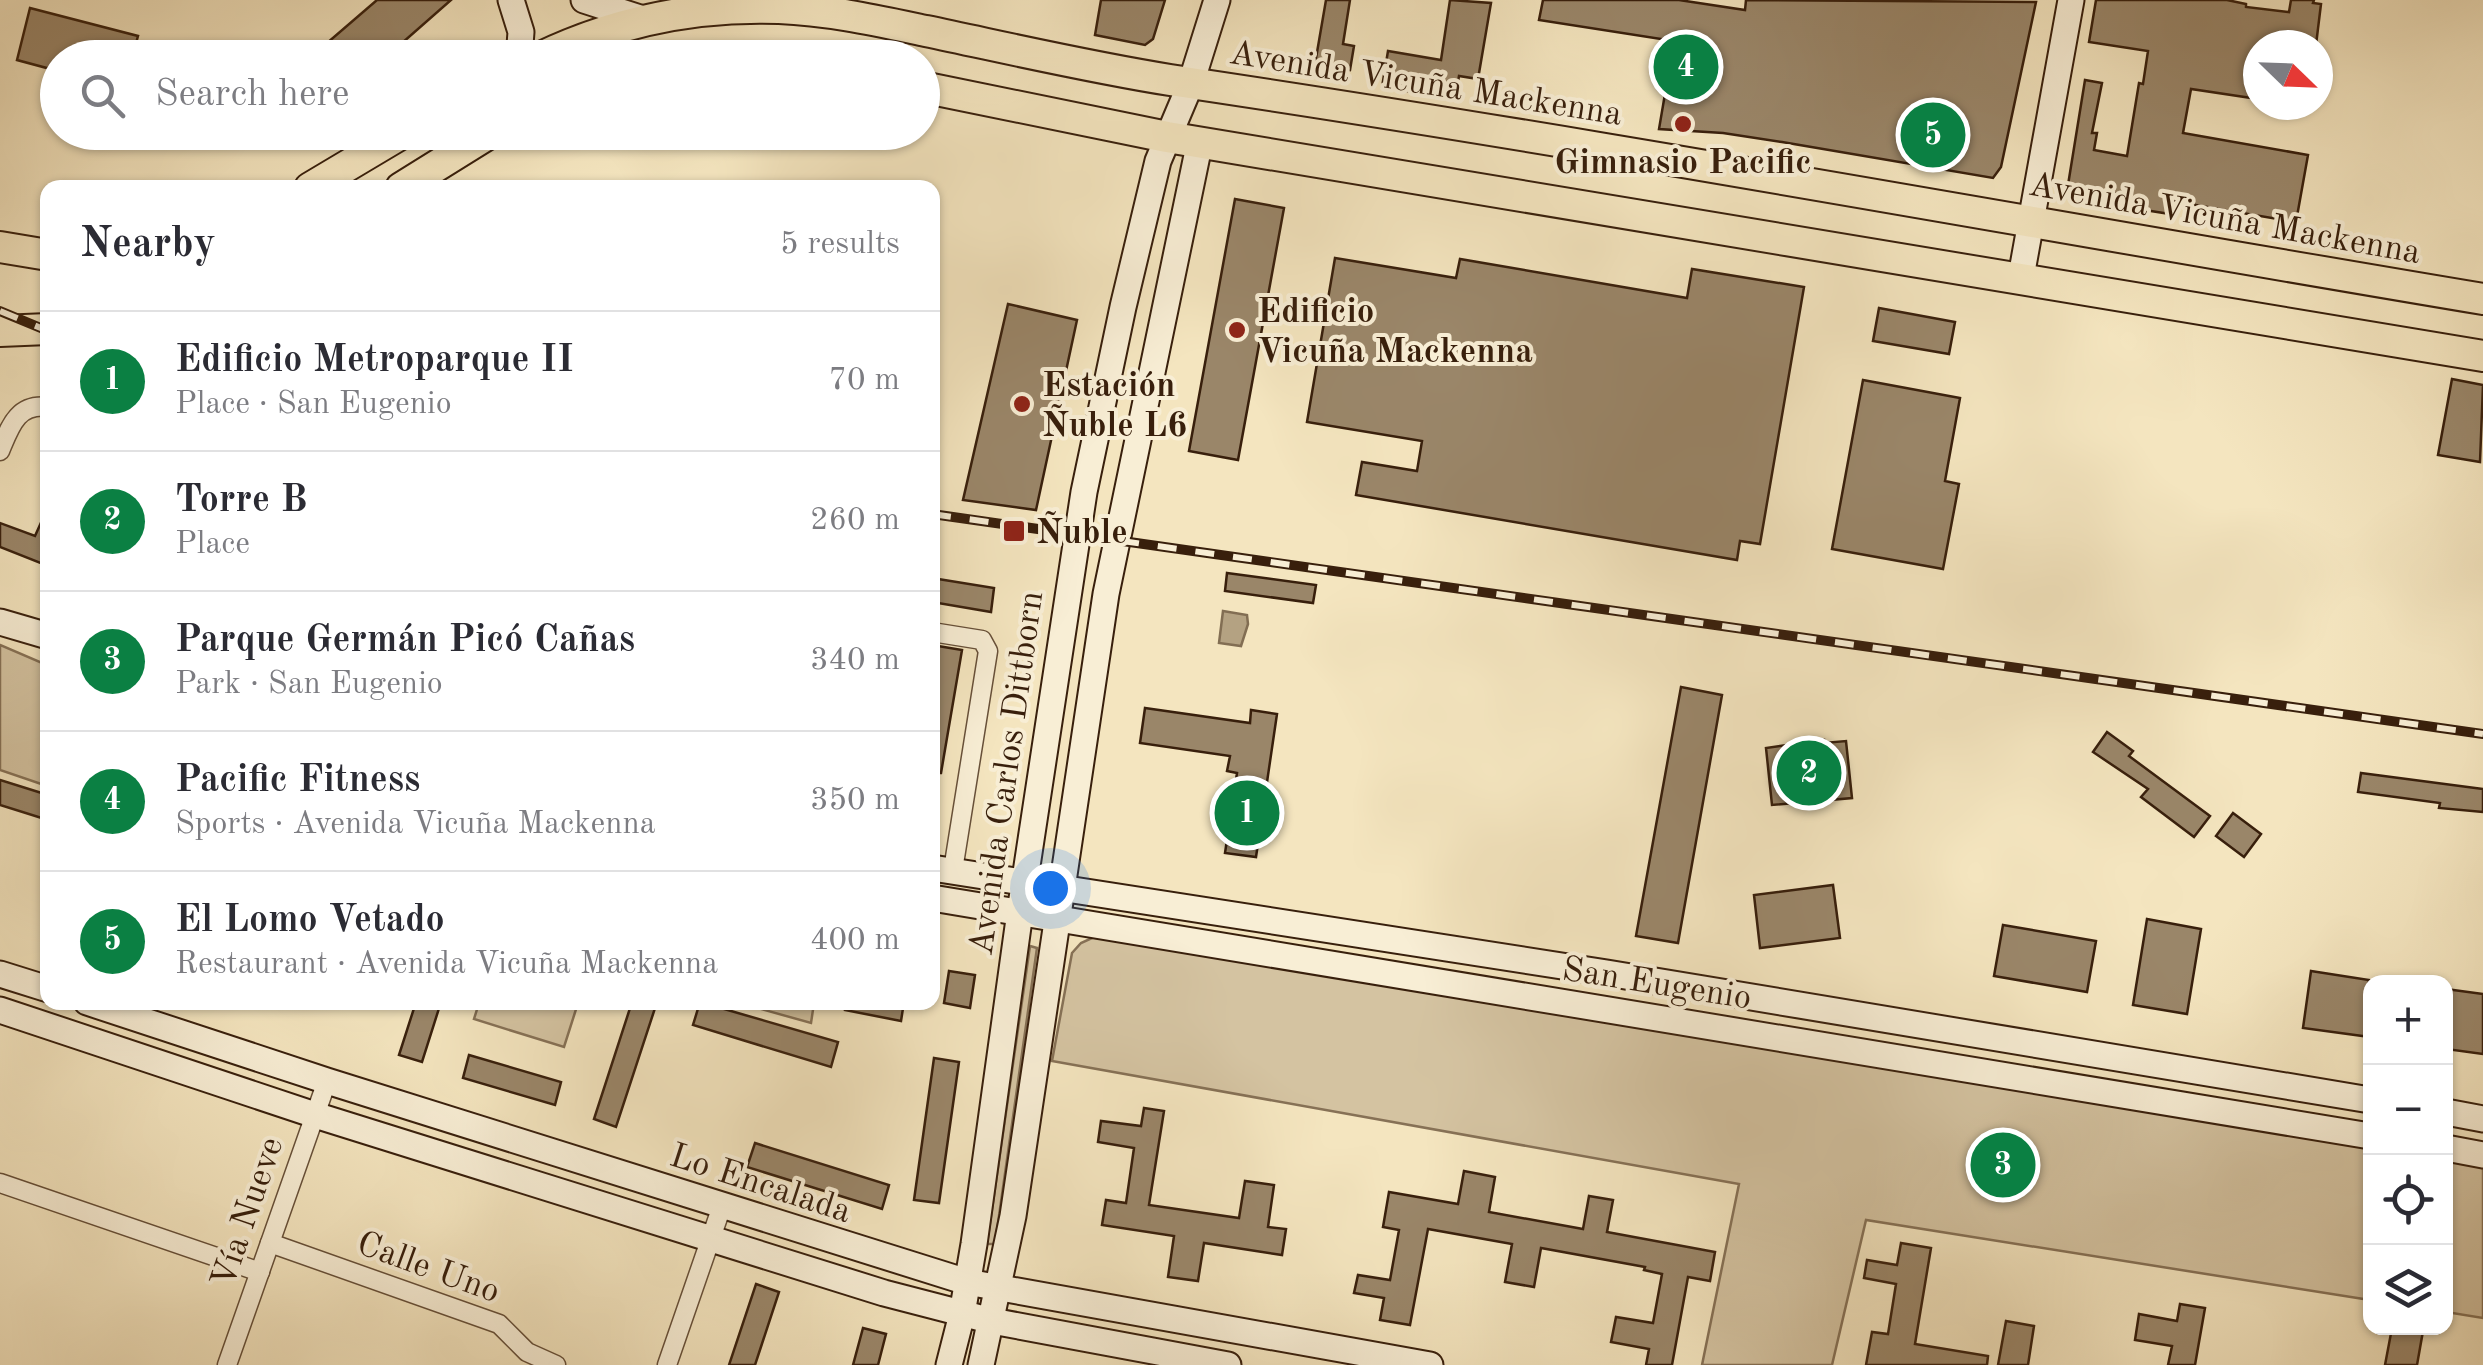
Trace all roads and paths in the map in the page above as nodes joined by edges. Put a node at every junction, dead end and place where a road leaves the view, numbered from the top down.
1 (511, 0) edge
2 (584, 0) edge
3 (1217, 0) edge
4 (2071, 0) edge
5 (646, 20) junction
6 (520, 40) edge
7 (582, 40) edge
8 (1191, 83) junction
9 (940, 91) edge
10 (1167, 137) junction
11 (1200, 142) junction
12 (374, 150) edge
13 (462, 150) edge
14 (323, 180) edge
15 (414, 180) edge
16 (2032, 222) junction
17 (0, 247) edge
18 (40, 254) edge
19 (2022, 277) junction
20 (2483, 299) edge
21 (40, 328) edge
22 (0, 331) edge
23 (2483, 356) edge
24 (40, 407) edge
25 (0, 451) edge
26 (0, 606) edge
27 (0, 622) edge
28 (40, 632) edge
29 (40, 632) edge
30 (940, 633) edge
31 (943, 869) edge
32 (1025, 881) junction
33 (1063, 887) junction
34 (940, 899) edge
35 (1020, 912) junction
36 (1058, 919) junction
37 (0, 974) edge
38 (40, 987) edge
39 (0, 1010) edge
40 (111, 1010) edge
41 (1888, 1020) junction
42 (1946, 1030) junction
43 (1883, 1055) junction
44 (1942, 1064) junction
45 (327, 1082) junction
46 (2363, 1099) edge
47 (2453, 1113) edge
48 (315, 1115) junction
49 (2483, 1118) edge
50 (2363, 1135) edge
51 (2453, 1149) edge
52 (2483, 1155) edge
53 (0, 1182) edge
54 (722, 1206) junction
55 (711, 1238) junction
56 (270, 1243) junction
57 (894, 1261) junction
58 (260, 1272) junction
59 (967, 1282) junction
60 (999, 1288) junction
61 (884, 1293) junction
62 (1079, 1302) junction
63 (962, 1314) junction
64 (992, 1320) junction
65 (1072, 1336) junction
66 (1331, 1356) edge
67 (227, 1365) edge
68 (556, 1365) edge
69 (667, 1365) edge
70 (948, 1365) edge
71 (981, 1365) edge
72 (1228, 1365) edge
73 (1430, 1365) edge

1 - 6 main road
2 - 5 main road
3 - 8 main road
4 - 16 main road
5 - 7 main road, Avenida Vicuña Mackenna
5 - 8 main road, Avenida Vicuña Mackenna
8 - 10 main road
8 - 16 main road, Avenida Vicuña Mackenna
9 - 10 main road
10 - 11 main road
10 - 32 main road, Avenida Carlos Dittborn
11 - 19 main road
11 - 33 main road, Avenida Carlos Dittborn
12 - 14 main road
13 - 15 main road
16 - 19 main road
16 - 20 main road, Avenida Vicuña Mackenna
17 - 18 main road
19 - 23 main road
21 - 22 main road
24 - 25 street
26 - 28 main road
27 - 29 main road
30 - 31 street
31 - 32 main road, San Eugenio
32 - 33 main road, San Eugenio
32 - 35 main road, Avenida Carlos Dittborn
33 - 36 main road, Avenida Carlos Dittborn
33 - 41 main road, San Eugenio
34 - 35 main road, San Eugenio
35 - 36 main road, San Eugenio
35 - 59 main road, Avenida Carlos Dittborn
36 - 43 main road, San Eugenio
36 - 60 main road, Avenida Carlos Dittborn
37 - 38 main road
39 - 48 main road, Lo Encalada
40 - 45 main road, Lo Encalada
41 - 42 main road, San Eugenio
41 - 43 main road
42 - 44 main road
42 - 46 main road, San Eugenio
43 - 44 main road, San Eugenio
44 - 50 main road, San Eugenio
45 - 48 street, Vía Nueve
45 - 54 main road, Lo Encalada
47 - 49 main road
48 - 55 main road, Lo Encalada
48 - 56 street, Vía Nueve
51 - 52 main road
53 - 58 street
54 - 55 street
54 - 57 main road, Lo Encalada
55 - 61 main road, Lo Encalada
55 - 69 street
56 - 58 street, Vía Nueve
56 - 68 street, Calle Uno
57 - 59 main road, Lo Encalada
57 - 61 main road
58 - 67 street, Vía Nueve
59 - 60 main road, Lo Encalada
59 - 63 main road, Avenida Carlos Dittborn
60 - 62 main road, Lo Encalada
60 - 64 main road, Avenida Carlos Dittborn
61 - 63 main road, Lo Encalada
62 - 65 main road
62 - 66 main road, Lo Encalada
63 - 64 main road, Lo Encalada
63 - 70 main road, Avenida Carlos Dittborn
64 - 65 main road, Lo Encalada
64 - 71 main road, Avenida Carlos Dittborn
65 - 72 main road, Lo Encalada
66 - 73 main road, Lo Encalada

